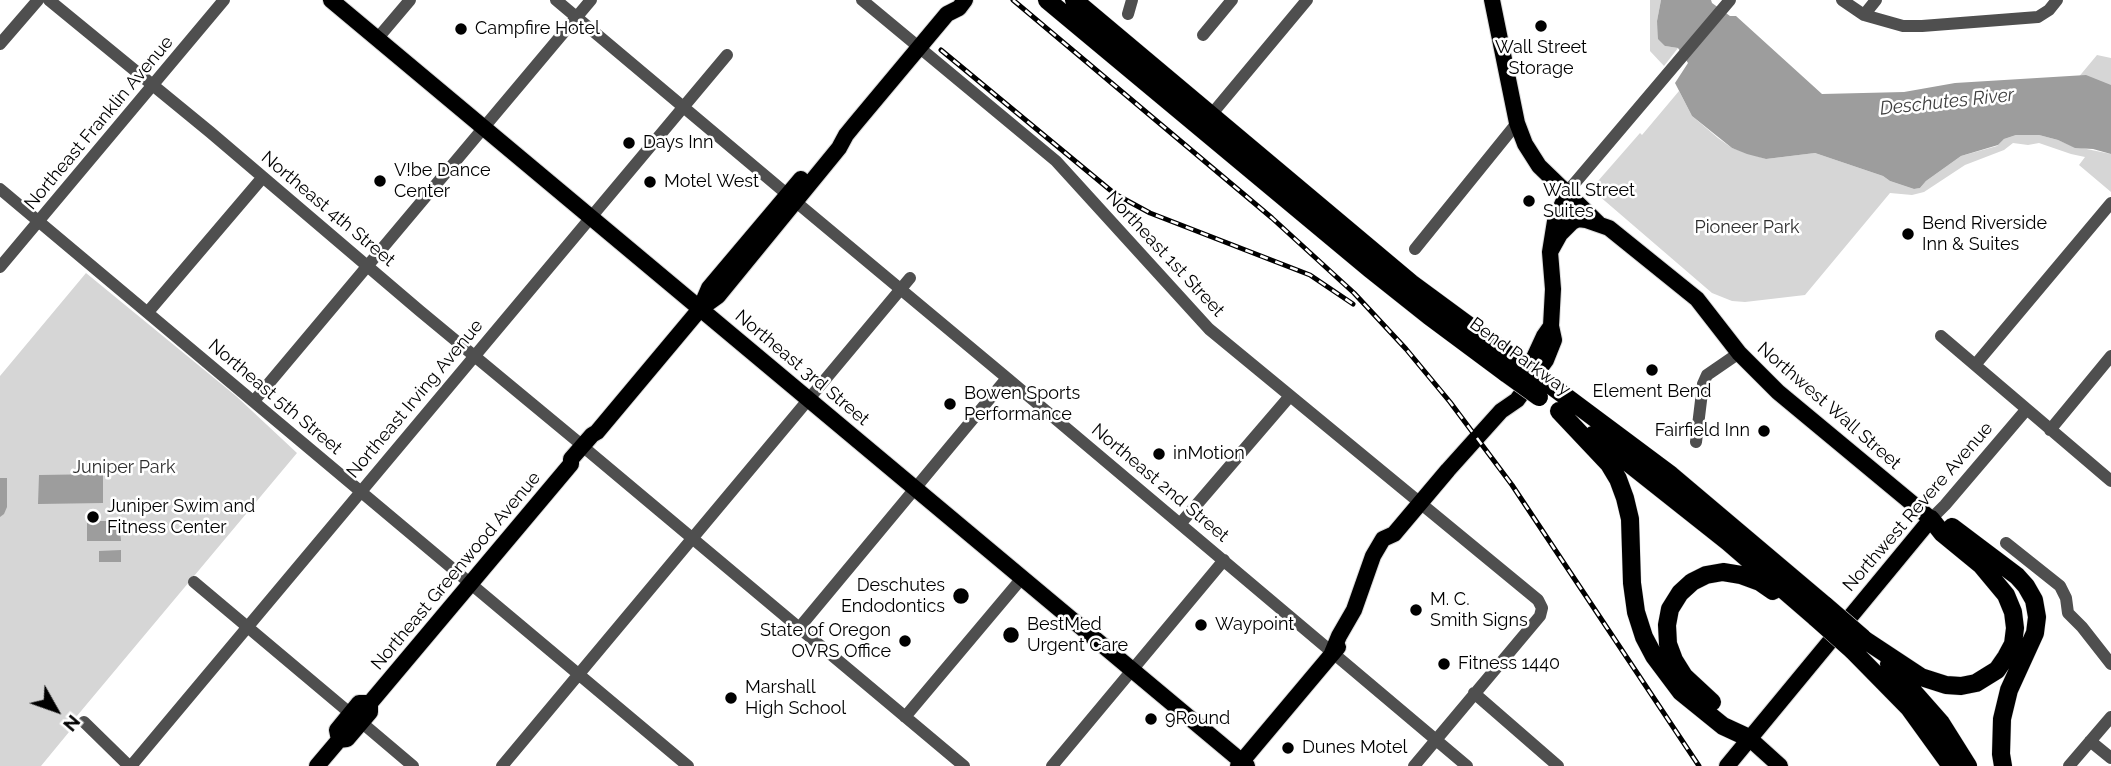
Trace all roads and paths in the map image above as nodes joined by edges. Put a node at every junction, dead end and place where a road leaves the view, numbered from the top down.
1 (38, 0) edge
2 (49, 0) edge
3 (224, 0) edge
4 (331, 0) edge
5 (410, 0) edge
6 (556, 0) edge
7 (591, 0) edge
8 (862, 0) edge
9 (965, 0) edge
10 (1047, 0) edge
11 (1074, 0) edge
12 (1132, 0) edge
13 (1232, 0) edge
14 (1307, 0) edge
15 (1492, 0) edge
16 (1842, 0) edge
17 (1876, 0) edge
18 (2057, 0) edge
19 (1728, 2) edge
20 (949, 7) edge
21 (1128, 14) dead end
22 (1864, 15) junction
23 (577, 17) junction
24 (1203, 35) dead end
25 (377, 38) junction
26 (0, 44) edge
27 (920, 48) junction
28 (727, 55) dead end
29 (152, 85) junction
30 (684, 106) junction
31 (1211, 115) junction
32 (1517, 124) junction
33 (484, 127) junction
34 (1525, 144) junction
35 (1497, 146) junction
36 (263, 177) junction
37 (0, 189) edge
38 (1568, 191) junction
39 (792, 199) junction
40 (2111, 203) edge
41 (590, 216) junction
42 (38, 222) junction
43 (1600, 224) junction
44 (1415, 249) dead end
45 (1550, 252) junction
46 (368, 265) junction
47 (0, 267) edge
48 (910, 278) dead end
49 (1658, 279) junction
50 (901, 289) junction
51 (1688, 292) junction
52 (700, 309) junction
53 (148, 312) junction
54 (1710, 315) junction
55 (1941, 336) dead end
56 (1739, 353) junction
57 (474, 355) junction
58 (2111, 356) edge
59 (1975, 365) junction
60 (1007, 378) junction
61 (1528, 378) junction
62 (1290, 396) junction
63 (809, 399) junction
64 (254, 401) junction
65 (2026, 410) junction
66 (1559, 411) junction
67 (2049, 430) junction
68 (1696, 442) dead end
69 (585, 448) junction
70 (2111, 481) edge
71 (915, 488) junction
72 (360, 491) junction
73 (1420, 504) junction
74 (1931, 519) junction
75 (1180, 524) junction
76 (694, 538) junction
77 (2006, 543) dead end
78 (1224, 560) junction
79 (1022, 578) junction
80 (194, 582) dead end
81 (470, 584) junction
82 (1819, 613) junction
83 (247, 626) junction
84 (799, 628) junction
85 (1860, 642) junction
86 (1332, 653) junction
87 (2111, 664) edge
88 (1132, 671) junction
89 (579, 674) junction
90 (1474, 693) junction
91 (905, 717) junction
92 (2111, 717) edge
93 (356, 718) junction
94 (84, 722) dead end
95 (1749, 738) junction
96 (1436, 739) junction
97 (2090, 741) junction
98 (2111, 758) edge
99 (1542, 761) edge
100 (686, 765) edge
101 (1240, 765) edge
102 (130, 766) edge
103 (317, 766) edge
104 (412, 766) edge
105 (502, 766) edge
106 (964, 766) edge
107 (1052, 766) edge
108 (1414, 766) edge
109 (1467, 766) edge
110 (1558, 766) edge
111 (1727, 766) edge
112 (1780, 766) edge
113 (1951, 766) edge
114 (1968, 766) edge
115 (2003, 766) edge
116 (2069, 766) edge

1 - 26 street
2 - 29 street, Northeast 4th Street
3 - 29 street, Northeast Franklin Avenue
4 - 25 main road, Northeast 3rd Street
5 - 25 street
6 - 23 street, Northeast 2nd Street
7 - 23 street
8 - 27 street, Northeast 1st Street
9 - 20 main road, Northeast Greenwood Avenue
10 - 61 highway, Bend Parkway
11 - 31 highway, Bend Parkway
12 - 21 street
13 - 24 street
14 - 31 street
15 - 32 main road, Northwest Wall Street
16 - 22 street
17 - 22 street
18 - 22 street
19 - 38 street
20 - 27 main road, Northeast Greenwood Avenue
23 - 30 street, Northeast 2nd Street
23 - 33 street
25 - 33 main road, Northeast 3rd Street
27 - 39 main road, Northeast Greenwood Avenue
27 - 62 street, Northeast 1st Street
28 - 30 street, Northeast Irving Avenue
29 - 36 street, Northeast 4th Street
29 - 42 street, Northeast Franklin Avenue
30 - 39 street, Northeast 2nd Street
30 - 41 street, Northeast Irving Avenue
31 - 61 highway, Bend Parkway
32 - 34 main road, Northwest Wall Street
32 - 35 street
33 - 41 main road, Northeast 3rd Street
33 - 46 street
34 - 35 street
34 - 38 main road, Northwest Wall Street
35 - 44 street
36 - 46 street, Northeast 4th Street
36 - 53 street
37 - 42 street, Northeast 5th Street
38 - 43 main road, Northwest Wall Street
38 - 45 main road
39 - 50 street, Northeast 2nd Street
39 - 52 main road, Northeast Greenwood Avenue
40 - 59 street
41 - 52 main road, Northeast 3rd Street
41 - 57 street, Northeast Irving Avenue
42 - 47 street, Northeast Franklin Avenue
42 - 53 street, Northeast 5th Street
43 - 45 main road
43 - 49 main road, Northwest Wall Street
43 - 51 main road, Northwest Wall Street
45 - 61 main road
46 - 57 street, Northeast 4th Street
46 - 64 street
48 - 50 street
49 - 51 main road
49 - 54 main road, Northwest Wall Street
50 - 60 street, Northeast 2nd Street
50 - 63 street
51 - 54 main road, Northwest Wall Street
52 - 63 main road, Northeast 3rd Street
52 - 69 main road, Northeast Greenwood Avenue
53 - 64 street, Northeast 5th Street
54 - 56 main road, Northwest Wall Street
55 - 59 street
56 - 68 street
56 - 74 main road, Northwest Wall Street
57 - 69 street, Northeast 4th Street
57 - 72 street, Northeast Irving Avenue
58 - 67 street
59 - 65 street
60 - 71 street
60 - 75 street, Northeast 2nd Street
61 - 66 highway, Bend Parkway
61 - 73 main road
61 - 82 highway, Bend Parkway
62 - 73 street, Northeast 1st Street
62 - 75 street
63 - 71 main road, Northeast 3rd Street
63 - 76 street
64 - 72 street, Northeast 5th Street
65 - 67 street
65 - 74 street, Northwest Revere Avenue
66 - 82 highway, Bend Parkway
66 - 95 highway
67 - 70 street
69 - 76 street, Northeast 4th Street
69 - 81 main road, Northeast Greenwood Avenue
71 - 79 main road, Northeast 3rd Street
71 - 84 street
72 - 81 street, Northeast 5th Street
72 - 83 street, Northeast Irving Avenue
73 - 86 main road
73 - 90 street, Northeast 1st Street
74 - 85 highway
74 - 95 main road, Northwest Revere Avenue
74 - 115 highway
75 - 78 street, Northeast 2nd Street
76 - 84 street, Northeast 4th Street
76 - 89 street
77 - 87 street
78 - 86 street, Northeast 2nd Street
78 - 88 street
79 - 88 main road, Northeast 3rd Street
79 - 91 street
80 - 83 street
81 - 89 street, Northeast 5th Street
81 - 93 main road, Northeast Greenwood Avenue
82 - 85 highway, Bend Parkway, bridge
82 - 95 highway
83 - 93 street
83 - 102 street, Northeast Irving Avenue
84 - 91 street, Northeast 4th Street
85 - 113 highway, Bend Parkway
85 - 114 highway, Bend Parkway
86 - 96 street, Northeast 2nd Street
86 - 101 main road
88 - 101 main road, Northeast 3rd Street
88 - 107 street
89 - 100 street, Northeast 5th Street
89 - 105 street
90 - 96 street
90 - 99 street
91 - 106 street, Northeast 4th Street
92 - 97 street
93 - 103 main road
93 - 104 street
94 - 102 street
95 - 111 main road, Northwest Revere Avenue
95 - 112 main road
96 - 108 street
96 - 109 street, Northeast 2nd Street
97 - 98 street
97 - 116 street
99 - 110 street

